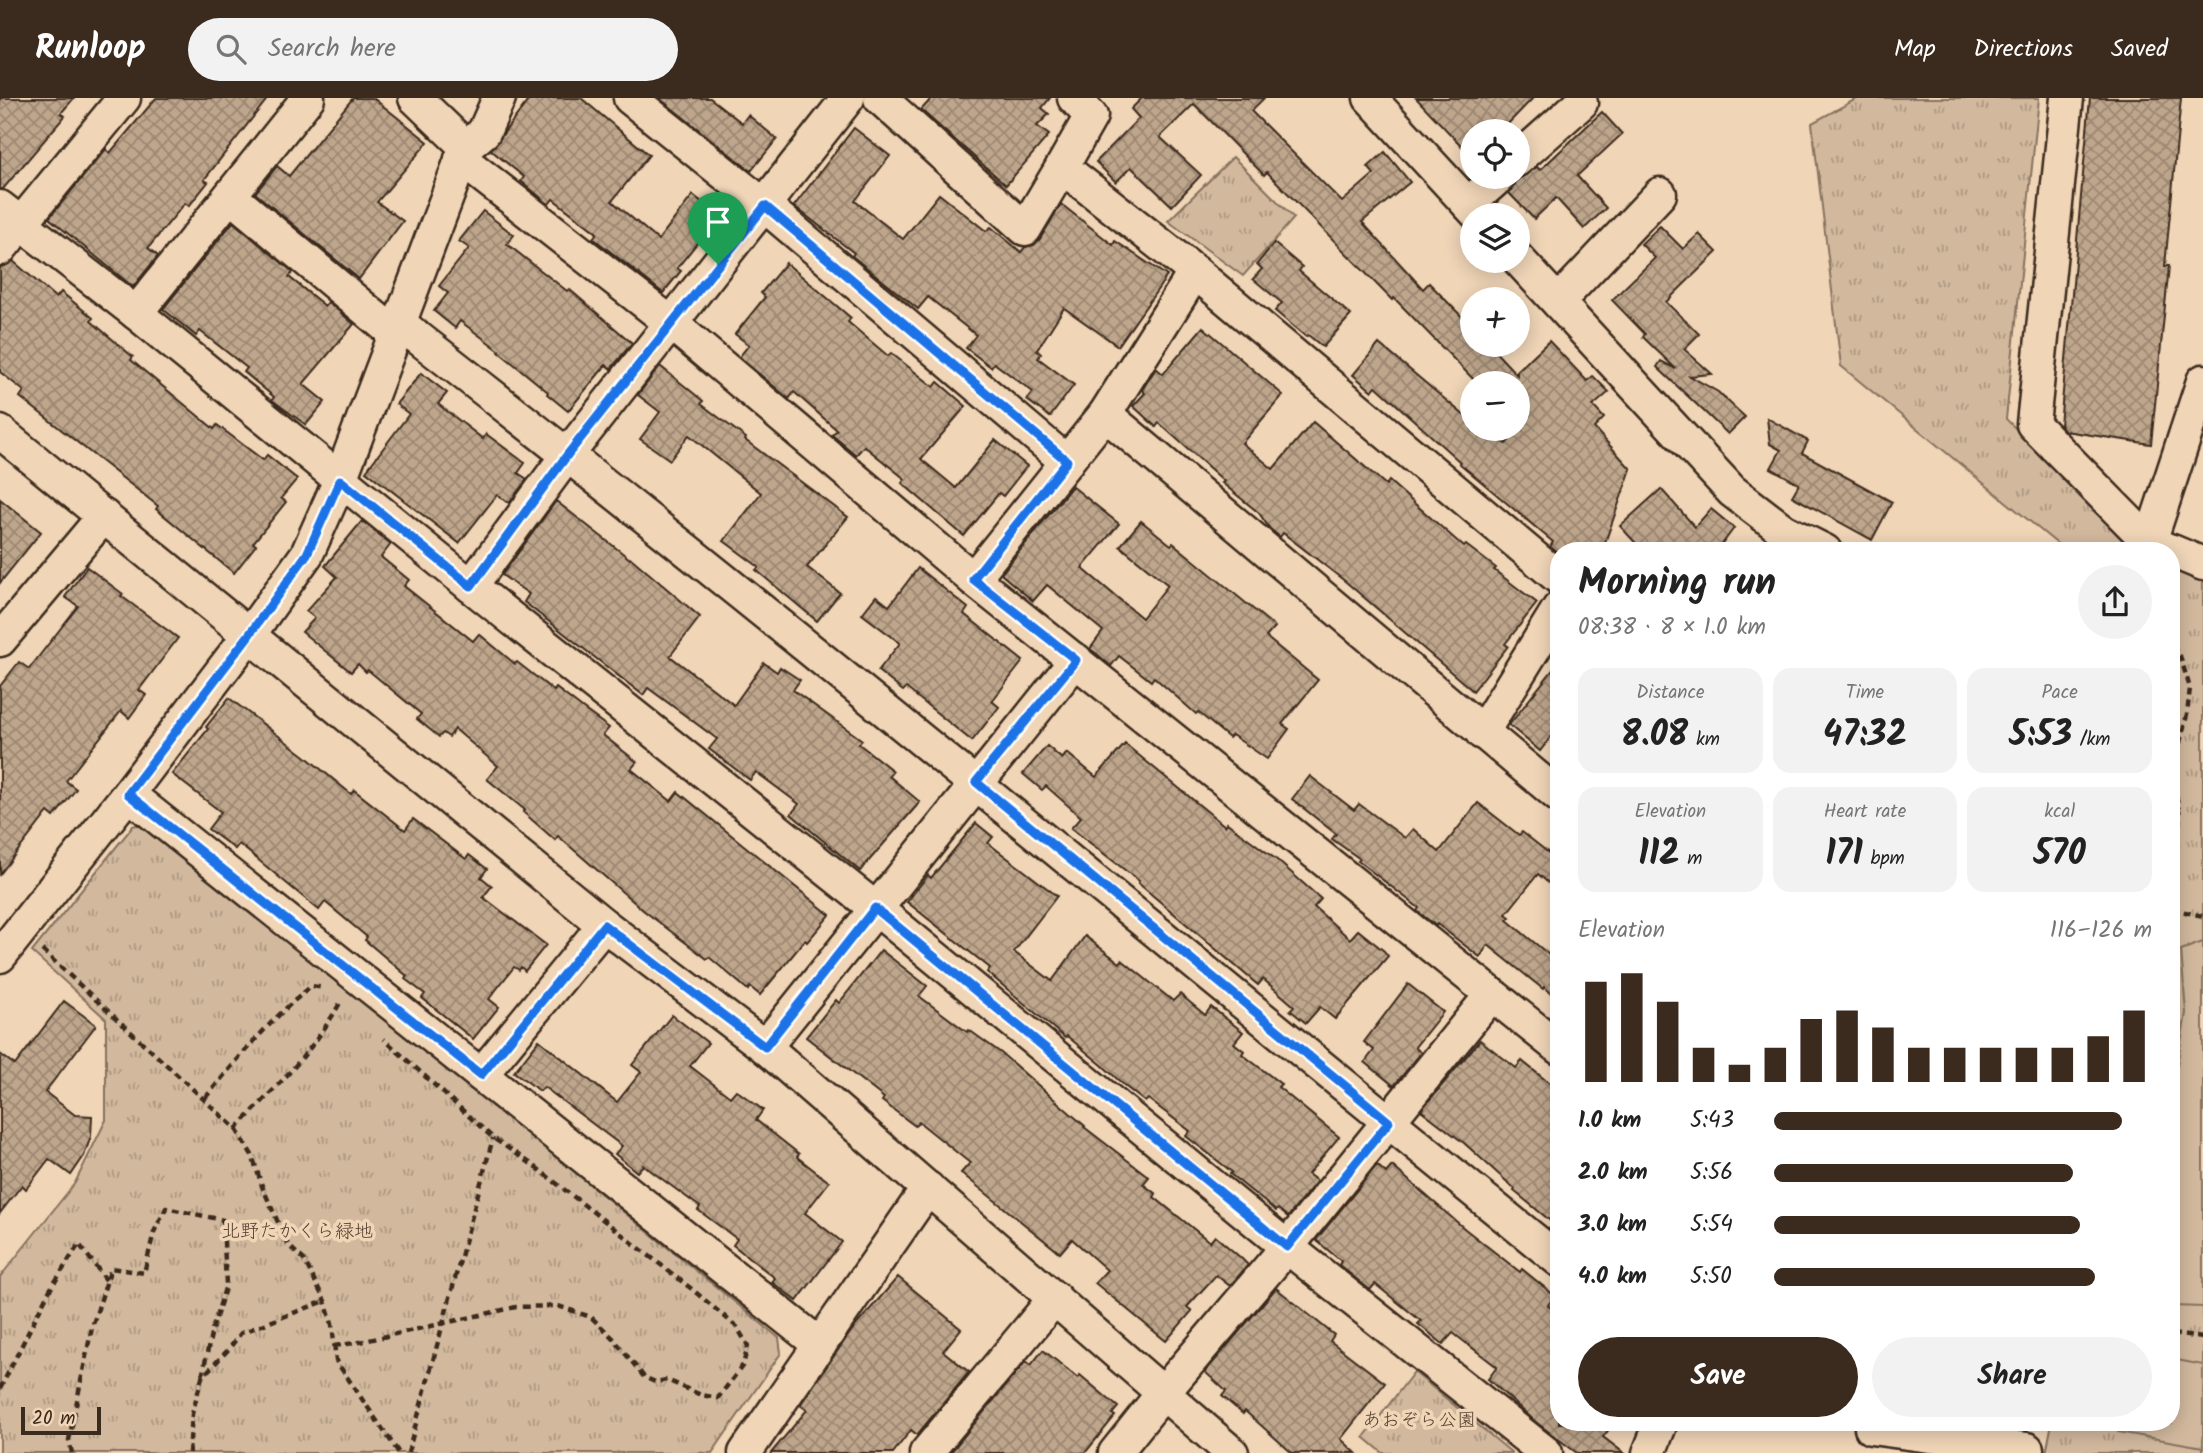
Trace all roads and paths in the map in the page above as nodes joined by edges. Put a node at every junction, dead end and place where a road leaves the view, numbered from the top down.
1 (124, 98) edge
2 (308, 98) edge
3 (415, 98) edge
4 (499, 98) edge
5 (629, 98) edge
6 (848, 98) edge
7 (880, 98) edge
8 (1074, 98) edge
9 (1370, 98) edge
10 (2067, 98) edge
11 (1581, 103) dead end
12 (1530, 148) edge
13 (464, 153) junction
14 (1062, 167) junction
15 (1490, 189) edge
16 (1660, 194) dead end
17 (230, 196) junction
18 (1467, 203) edge
19 (1479, 203) edge
20 (765, 206) junction
21 (11, 215) edge
22 (0, 249) edge
23 (1195, 272) junction
24 (1530, 272) edge
25 (1558, 302) junction
26 (136, 313) junction
27 (671, 323) junction
28 (397, 329) junction
29 (2203, 382) edge
30 (1105, 414) junction
31 (0, 432) edge
32 (568, 454) junction
33 (1067, 461) junction
34 (340, 480) junction
35 (104, 516) junction
36 (1807, 542) edge
37 (2153, 542) edge
38 (2162, 542) edge
39 (2180, 556) edge
40 (2203, 564) edge
41 (1550, 570) edge
42 (973, 579) junction
43 (471, 586) junction
44 (1550, 623) edge
45 (249, 635) junction
46 (0, 640) edge
47 (2180, 656) edge
48 (1076, 660) junction
49 (1482, 733) junction
50 (2180, 742) edge
51 (976, 782) junction
52 (1550, 784) edge
53 (128, 794) junction
54 (875, 908) junction
55 (2180, 911) edge
56 (2203, 915) edge
57 (604, 925) junction
58 (20, 930) junction
59 (0, 956) edge
60 (329, 989) dead end
61 (1492, 994) junction
62 (335, 995) dead end
63 (341, 1000) junction
64 (351, 1009) dead end
65 (381, 1035) dead end
66 (1550, 1041) edge
67 (765, 1047) junction
68 (481, 1075) junction
69 (205, 1098) junction
70 (1389, 1122) junction
71 (236, 1129) junction
72 (493, 1138) junction
73 (928, 1188) junction
74 (1287, 1247) junction
75 (1550, 1253) edge
76 (107, 1281) junction
77 (1055, 1298) junction
78 (325, 1301) junction
79 (444, 1323) junction
80 (2180, 1335) edge
81 (2203, 1338) edge
82 (820, 1345) junction
83 (334, 1346) junction
84 (202, 1377) junction
85 (0, 1389) edge
86 (1163, 1393) junction
87 (1658, 1431) edge
88 (1870, 1435) edge
89 (2028, 1442) edge
90 (72, 1453) edge
91 (189, 1453) edge
92 (399, 1453) edge
93 (408, 1453) edge
94 (745, 1453) edge
95 (926, 1453) edge
96 (1115, 1453) edge
97 (1232, 1453) edge
98 (1546, 1453) edge
99 (1649, 1453) edge

1 - 21 street
2 - 17 street
3 - 13 street
4 - 13 street
5 - 20 street
6 - 20 street
7 - 14 street
8 - 14 street
9 - 18 street
10 - 37 street
11 - 12 street
13 - 27 street
13 - 28 street
14 - 23 street
15 - 19 street
16 - 25 street
17 - 26 street
17 - 28 street
20 - 27 street
20 - 33 street
21 - 22 street
21 - 26 street
23 - 30 street
23 - 41 street
24 - 25 street
25 - 36 street
26 - 34 street
27 - 32 street
27 - 42 street
28 - 32 street
28 - 34 street
29 - 38 street
30 - 33 street
30 - 49 street
31 - 35 street
32 - 43 street
32 - 51 street
33 - 42 street
34 - 43 street
34 - 45 street
35 - 45 street
35 - 46 street
39 - 40 street
42 - 48 street
43 - 54 street
44 - 49 street
45 - 53 street
45 - 57 street
47 - 50 path
48 - 51 street
48 - 61 street
49 - 52 street
51 - 54 street
51 - 70 street
53 - 58 street
53 - 68 street
54 - 67 street
54 - 74 street
55 - 56 path
57 - 67 street
57 - 68 street
58 - 59 street
58 - 69 path
60 - 69 path
61 - 66 street
61 - 70 street
62 - 63 path
63 - 64 path
63 - 71 path
65 - 72 path
67 - 73 street
68 - 82 street
69 - 71 path
70 - 74 street
70 - 75 street
71 - 78 path
72 - 79 path
72 - 79 path
73 - 77 street
73 - 82 street
74 - 86 street
74 - 98 street
76 - 84 path
76 - 85 path
76 - 90 path
77 - 86 street
77 - 95 street
78 - 83 path
78 - 84 path
79 - 83 path
79 - 93 path
80 - 81 path
82 - 94 street
83 - 92 path
84 - 91 path
86 - 96 street
86 - 97 street
87 - 99 street
88 - 89 street

